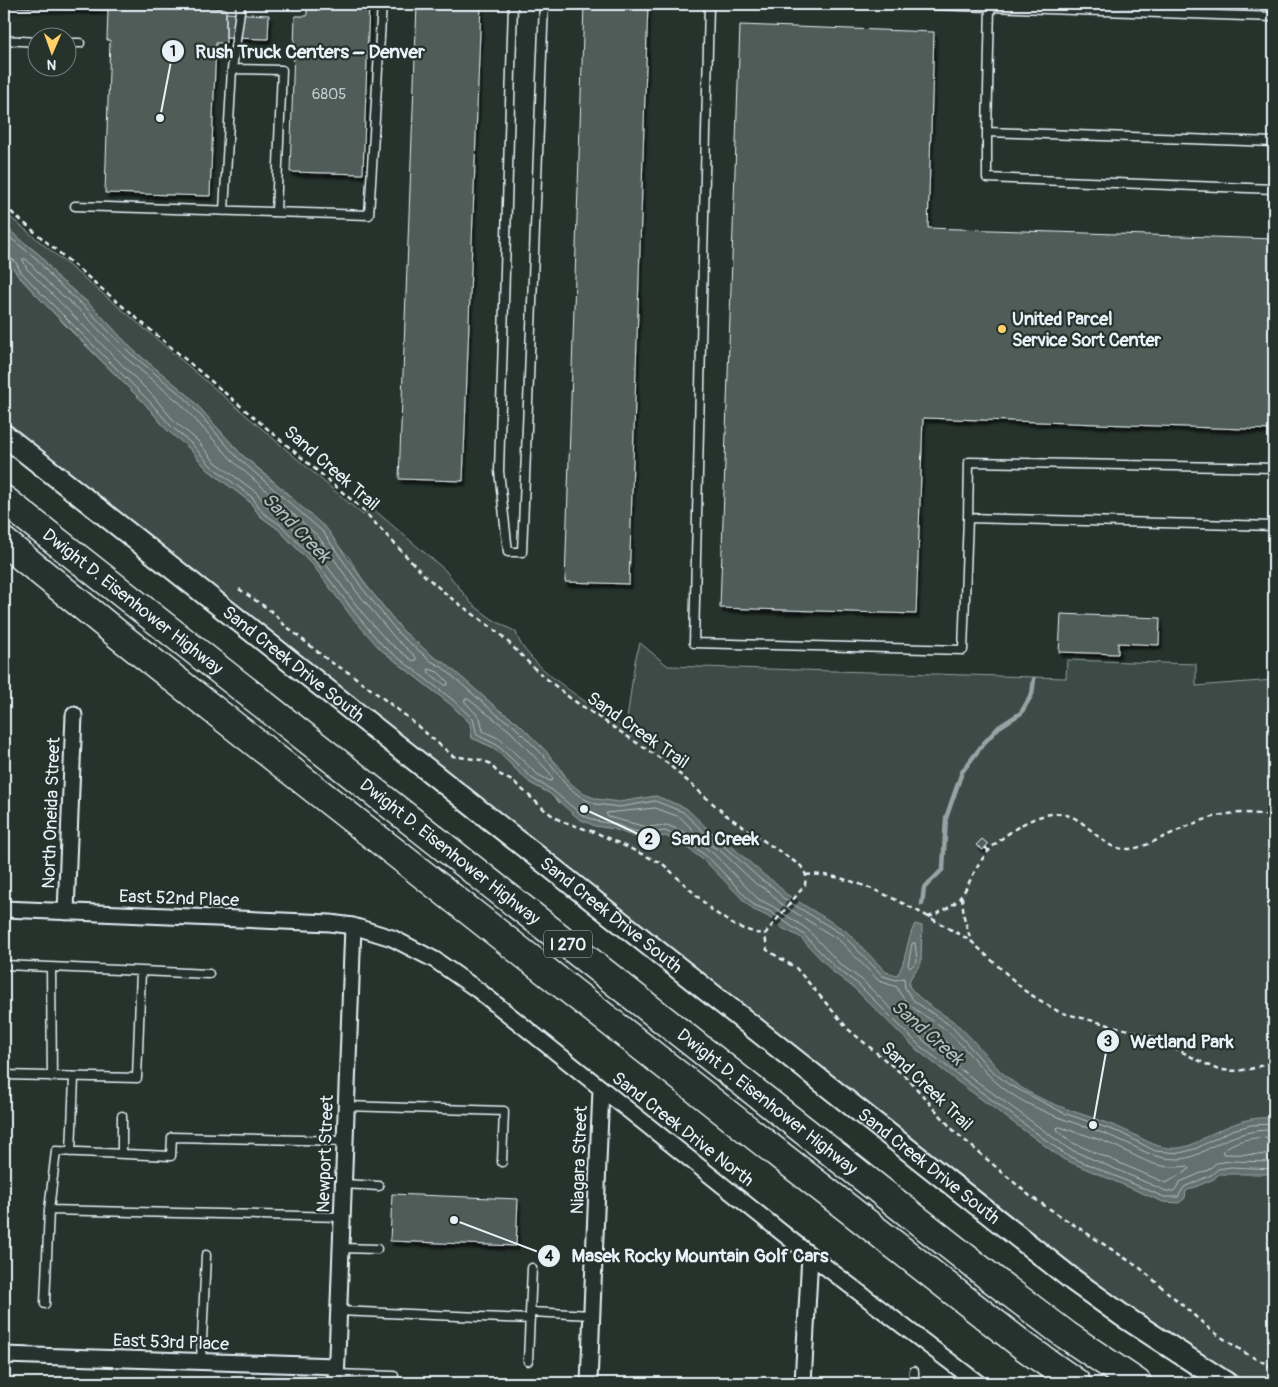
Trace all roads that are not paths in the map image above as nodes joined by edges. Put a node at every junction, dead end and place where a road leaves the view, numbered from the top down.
1 (241, 4) edge
2 (382, 4) edge
3 (513, 4) edge
4 (544, 4) edge
5 (709, 4) edge
6 (906, 4) edge
7 (990, 7) junction
8 (1274, 17) edge
9 (4, 40) edge
10 (28, 41) edge
11 (232, 69) junction
12 (987, 132) junction
13 (1274, 142) edge
14 (1274, 190) edge
15 (75, 206) dead end
16 (224, 211) junction
17 (276, 212) junction
18 (4, 435) edge
19 (1274, 468) edge
20 (4, 500) edge
21 (968, 518) junction
22 (1274, 526) edge
23 (4, 542) edge
24 (74, 715) dead end
25 (4, 909) edge
26 (66, 912) junction
27 (353, 926) junction
28 (4, 965) edge
29 (51, 968) junction
30 (140, 971) junction
31 (209, 974) dead end
32 (4, 1075) edge
33 (52, 1077) junction
34 (74, 1078) junction
35 (601, 1089) junction
36 (346, 1106) junction
37 (122, 1116) dead end
38 (345, 1141) junction
39 (71, 1152) junction
40 (122, 1154) junction
41 (502, 1162) dead end
42 (343, 1184) junction
43 (380, 1186) dead end
44 (50, 1210) junction
45 (342, 1217) junction
46 (341, 1248) junction
47 (377, 1249) dead end
48 (206, 1255) dead end
49 (810, 1255) junction
50 (532, 1268) dead end
51 (45, 1304) dead end
52 (338, 1310) junction
53 (530, 1315) junction
54 (592, 1315) junction
55 (4, 1355) edge
56 (528, 1360) dead end
57 (201, 1362) junction
58 (914, 1371) dead end
59 (336, 1374) edge
60 (394, 1376) dead end
61 (589, 1383) edge
62 (804, 1383) edge
63 (914, 1383) edge
64 (978, 1383) edge
65 (1076, 1383) edge
66 (1137, 1383) edge
67 (1226, 1383) edge

1 - 11 lane
2 - 17 lane
3 - 4 lane
5 - 21 lane
6 - 7 lane
7 - 8 lane
7 - 12 lane
9 - 10 lane
11 - 16 lane
11 - 17 lane
12 - 13 lane
12 - 14 lane
15 - 16 lane
16 - 17 lane
18 - 67 main road, Sand Creek Drive South
19 - 21 lane
20 - 66 highway, Dwight D. Eisenhower Highway / I 270
21 - 22 lane
23 - 65 highway, Dwight D. Eisenhower Highway / I 270
24 - 26 street, North Oneida Street
25 - 26 street, East 52nd Place
26 - 27 street, East 52nd Place
27 - 35 street, Sand Creek Drive North
27 - 36 street, Newport Street
28 - 29 lane
29 - 30 lane
29 - 33 lane
30 - 31 lane
30 - 34 lane
32 - 33 lane
33 - 34 lane
34 - 39 lane
35 - 49 street, Sand Creek Drive North
35 - 54 street, Niagara Street
36 - 38 street, Newport Street
36 - 41 lane
37 - 40 lane
38 - 40 lane
38 - 42 street, Newport Street
39 - 40 lane
39 - 44 lane
42 - 43 lane
42 - 45 street, Newport Street
44 - 45 lane
44 - 51 lane
45 - 46 street, Newport Street
46 - 47 lane
46 - 52 street, Newport Street
48 - 57 lane
49 - 62 street
49 - 64 street, Sand Creek Drive North
50 - 53 lane
52 - 53 lane
52 - 59 street, Newport Street
53 - 54 lane
53 - 56 lane
54 - 61 street, Niagara Street
55 - 57 street, East 53rd Place
57 - 59 street, East 53rd Place
58 - 63 lane
59 - 60 lane

